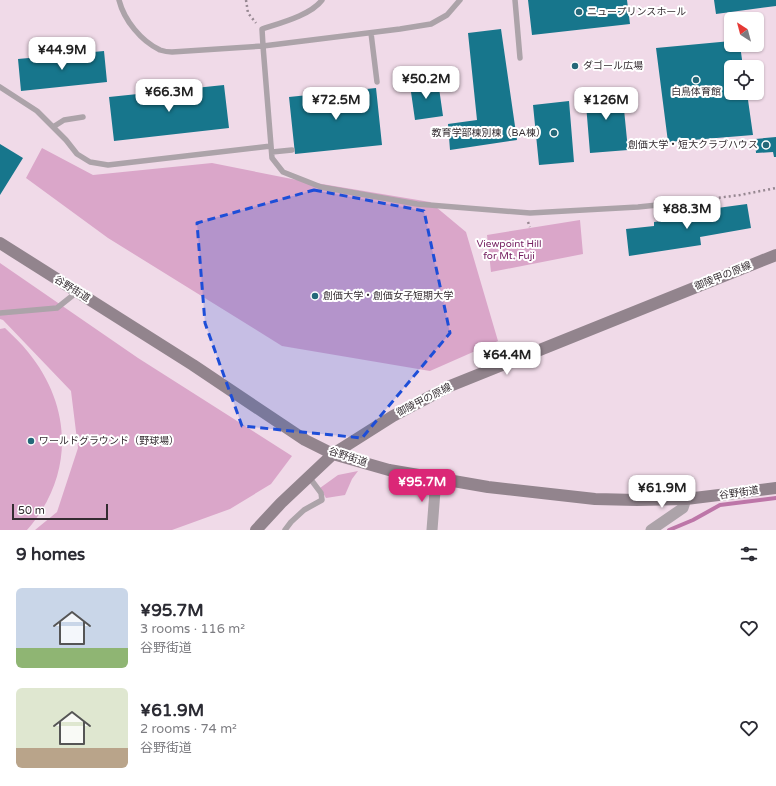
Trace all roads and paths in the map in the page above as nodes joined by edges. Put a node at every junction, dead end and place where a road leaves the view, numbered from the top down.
1 (119, 0) edge
2 (246, 0) edge
3 (322, 0) edge
4 (460, 0) edge
5 (515, 0) edge
6 (262, 29) junction
7 (371, 33) junction
8 (262, 46) junction
9 (520, 58) dead end
10 (377, 82) dead end
11 (0, 87) edge
12 (83, 117) dead end
13 (53, 127) junction
14 (271, 149) junction
15 (292, 150) dead end
16 (776, 188) edge
17 (687, 202) joint
18 (0, 243) edge
19 (776, 255) edge
20 (77, 292) junction
21 (0, 313) edge
22 (333, 454) junction
23 (309, 477) junction
24 (436, 478) junction
25 (776, 488) edge
26 (686, 499) junction
27 (655, 529) edge
28 (256, 530) edge
29 (284, 530) edge
30 (432, 530) edge

1 - 8 lane
2 - 6 path
3 - 6 lane
4 - 7 lane
5 - 9 lane
6 - 8 lane
7 - 8 lane
7 - 10 lane
8 - 14 lane
11 - 13 lane
12 - 13 lane
13 - 14 lane
14 - 15 lane
14 - 17 lane
16 - 17 path
18 - 20 main road, 谷野街道
19 - 22 main road, 御陵甲の原線
20 - 21 lane
20 - 22 main road, 谷野街道
22 - 23 main road, 御陵甲の原線
22 - 24 main road, 谷野街道
23 - 28 main road, 御陵甲の原線
23 - 29 lane
24 - 26 main road, 谷野街道
24 - 30 street
25 - 26 main road, 谷野街道
26 - 27 street

